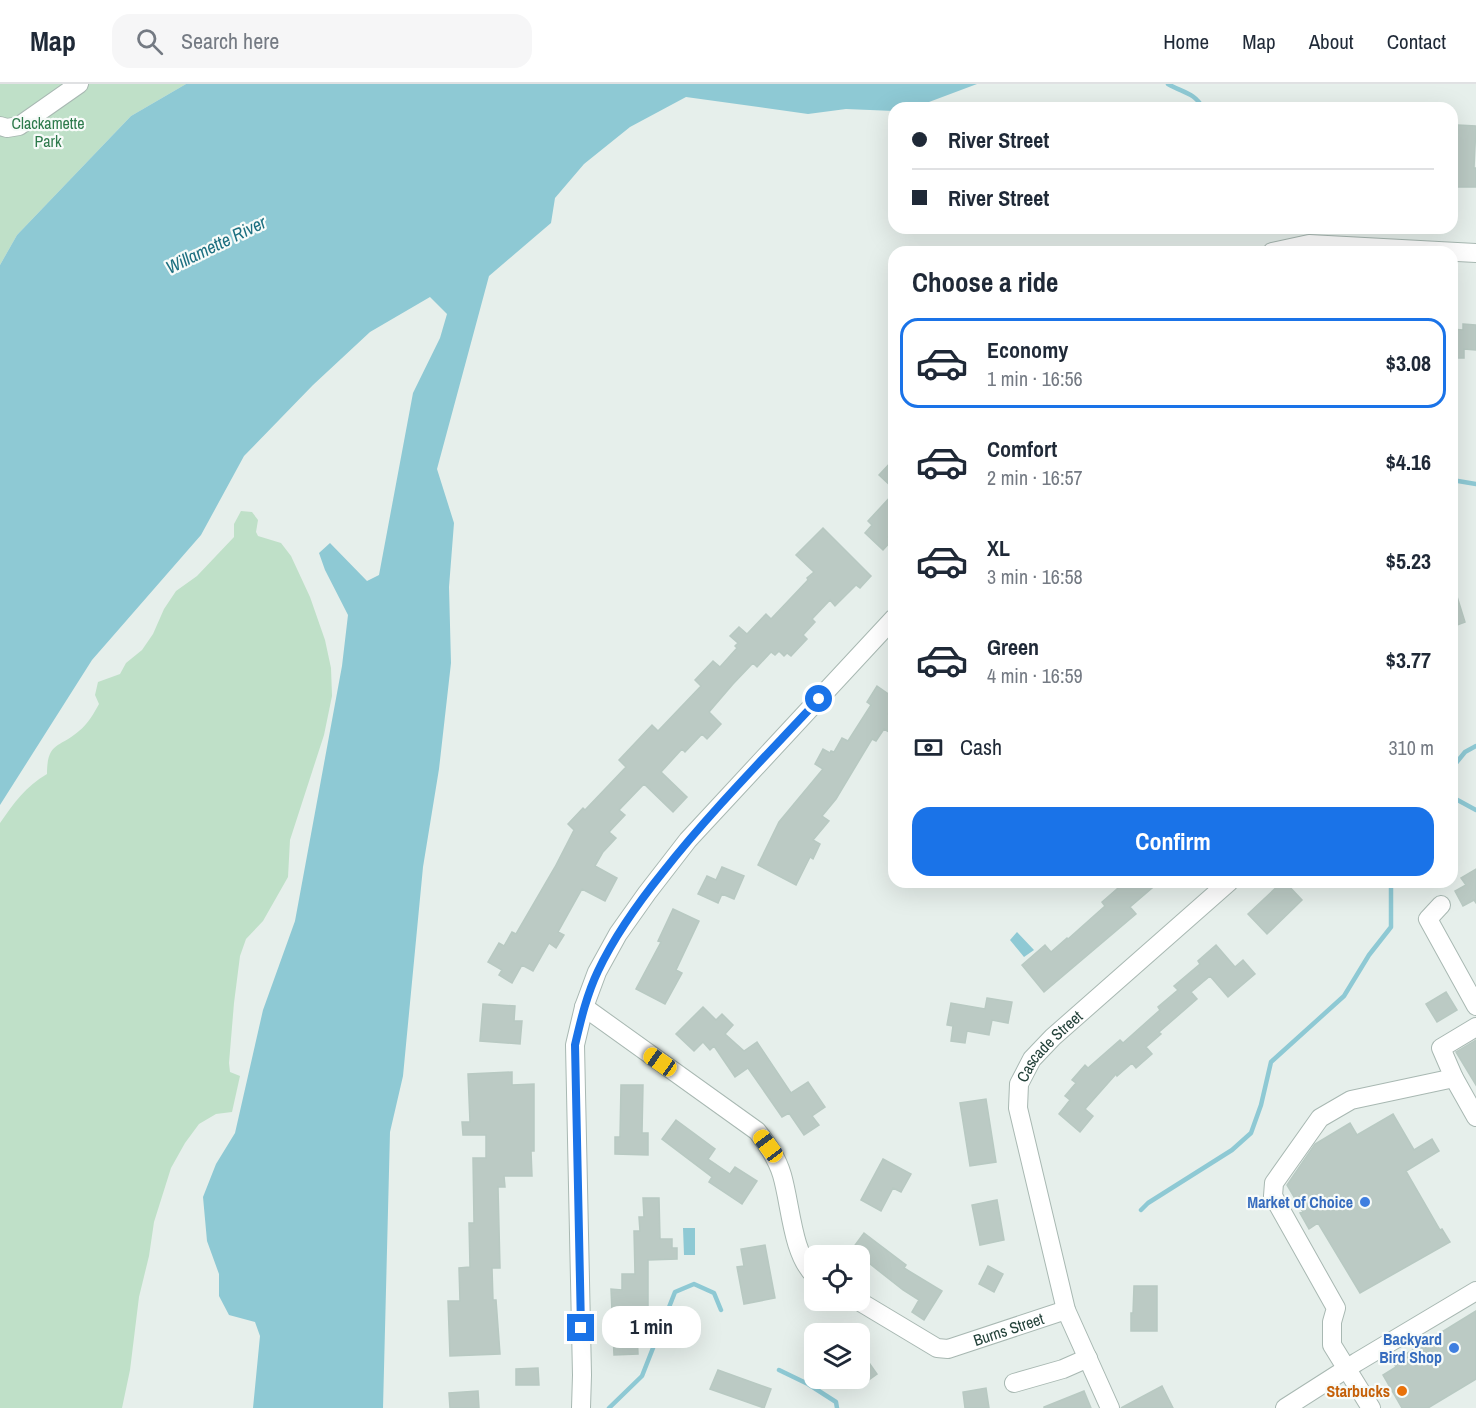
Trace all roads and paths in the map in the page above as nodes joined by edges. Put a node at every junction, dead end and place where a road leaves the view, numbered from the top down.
1 (79, 84) edge
2 (0, 126) edge
3 (1300, 246) edge
4 (1346, 246) edge
5 (1458, 252) edge
6 (1476, 253) edge
7 (888, 624) edge
8 (1222, 888) edge
9 (1441, 906) dead end
10 (1476, 1006) edge
11 (584, 1007) junction
12 (1476, 1027) edge
13 (1454, 1078) junction
14 (1476, 1117) edge
15 (804, 1261) edge
16 (1476, 1291) edge
17 (870, 1308) edge
18 (1066, 1310) junction
19 (1088, 1359) junction
20 (1347, 1368) junction
21 (1014, 1383) dead end
22 (581, 1408) edge
23 (1110, 1408) edge
24 (1285, 1408) edge
25 (1371, 1408) edge

1 - 2 street
3 - 4 street
5 - 6 street
7 - 11 street
8 - 18 street, Cascade Street
9 - 10 street
11 - 15 street
11 - 22 street
12 - 13 street
13 - 14 street
13 - 20 street
16 - 20 street
17 - 18 street, Burns Street
18 - 19 street, Burns Street
19 - 21 street
19 - 23 street, Burns Street
20 - 24 street
20 - 25 street

